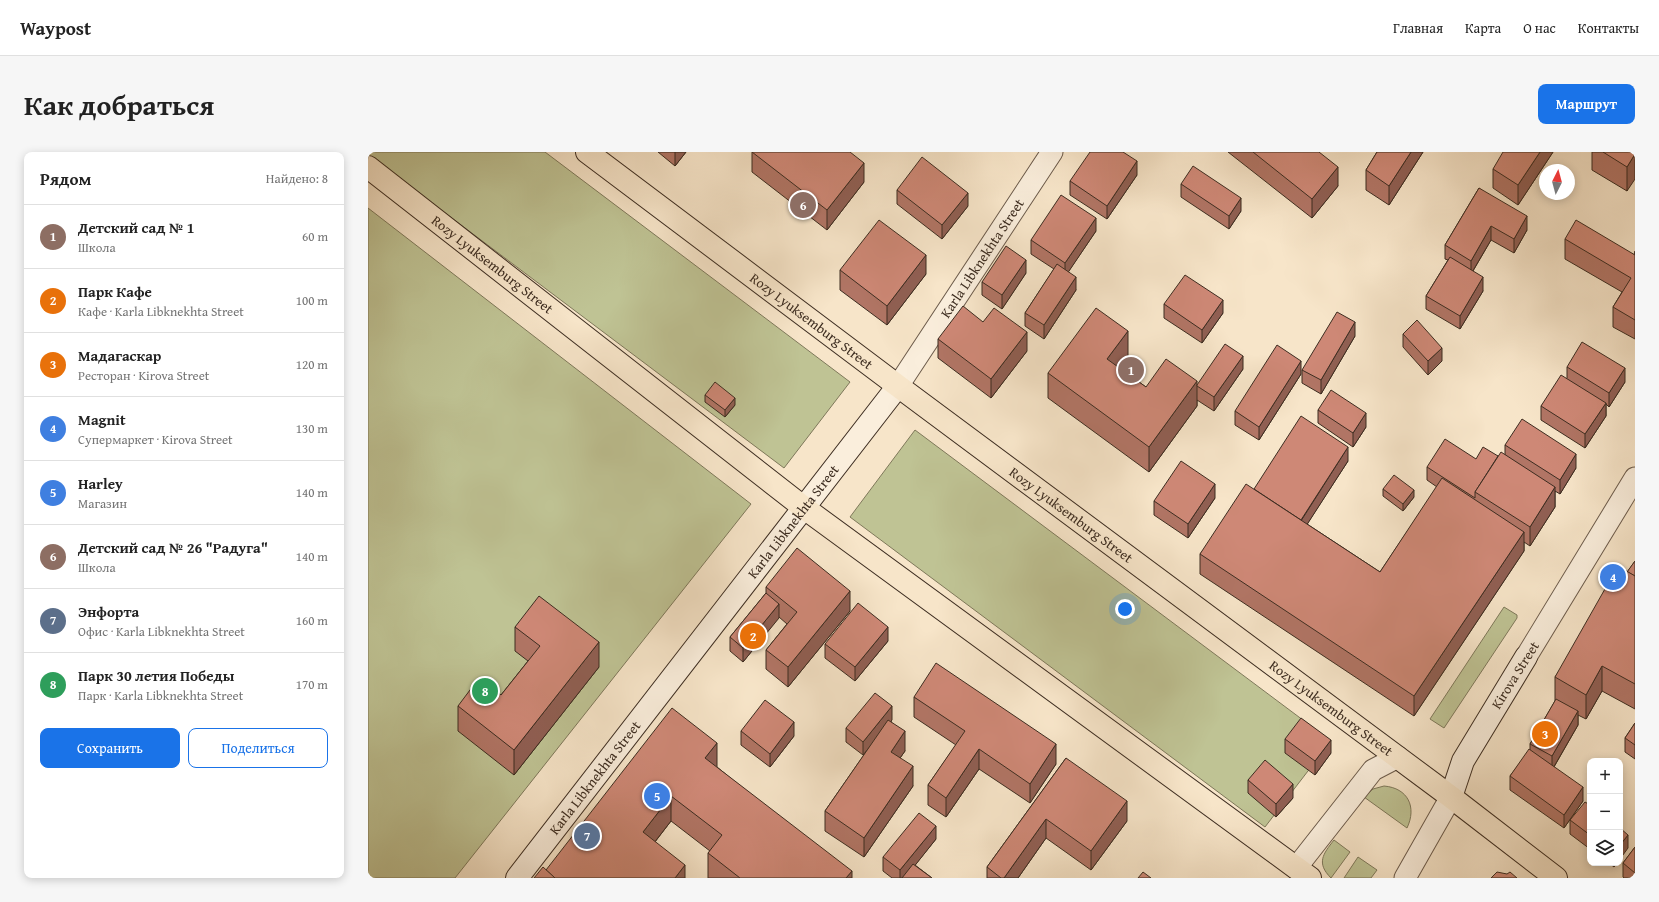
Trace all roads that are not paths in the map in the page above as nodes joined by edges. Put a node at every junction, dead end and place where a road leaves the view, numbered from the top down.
1 (587, 152) edge
2 (1052, 152) edge
3 (368, 167) edge
4 (898, 386) junction
5 (1635, 478) edge
6 (803, 507) junction
7 (1526, 657) joint
8 (1398, 757) junction
9 (1451, 797) junction
10 (1298, 875) edge
11 (517, 878) edge
12 (1405, 878) edge
13 (1556, 878) edge

1 - 4 main road, Rozy Lyuksemburg Street
2 - 4 street, Karla Libknekhta Street
3 - 6 main road, Rozy Lyuksemburg Street
4 - 6 street, Karla Libknekhta Street
4 - 8 main road, Rozy Lyuksemburg Street
5 - 7 street, Kirova Street
6 - 10 main road, Rozy Lyuksemburg Street
6 - 11 street, Karla Libknekhta Street
7 - 9 street, Kirova Street
8 - 9 main road, Rozy Lyuksemburg Street
8 - 10 street
9 - 12 street, Kirova Street
9 - 13 main road, Rozy Lyuksemburg Street

